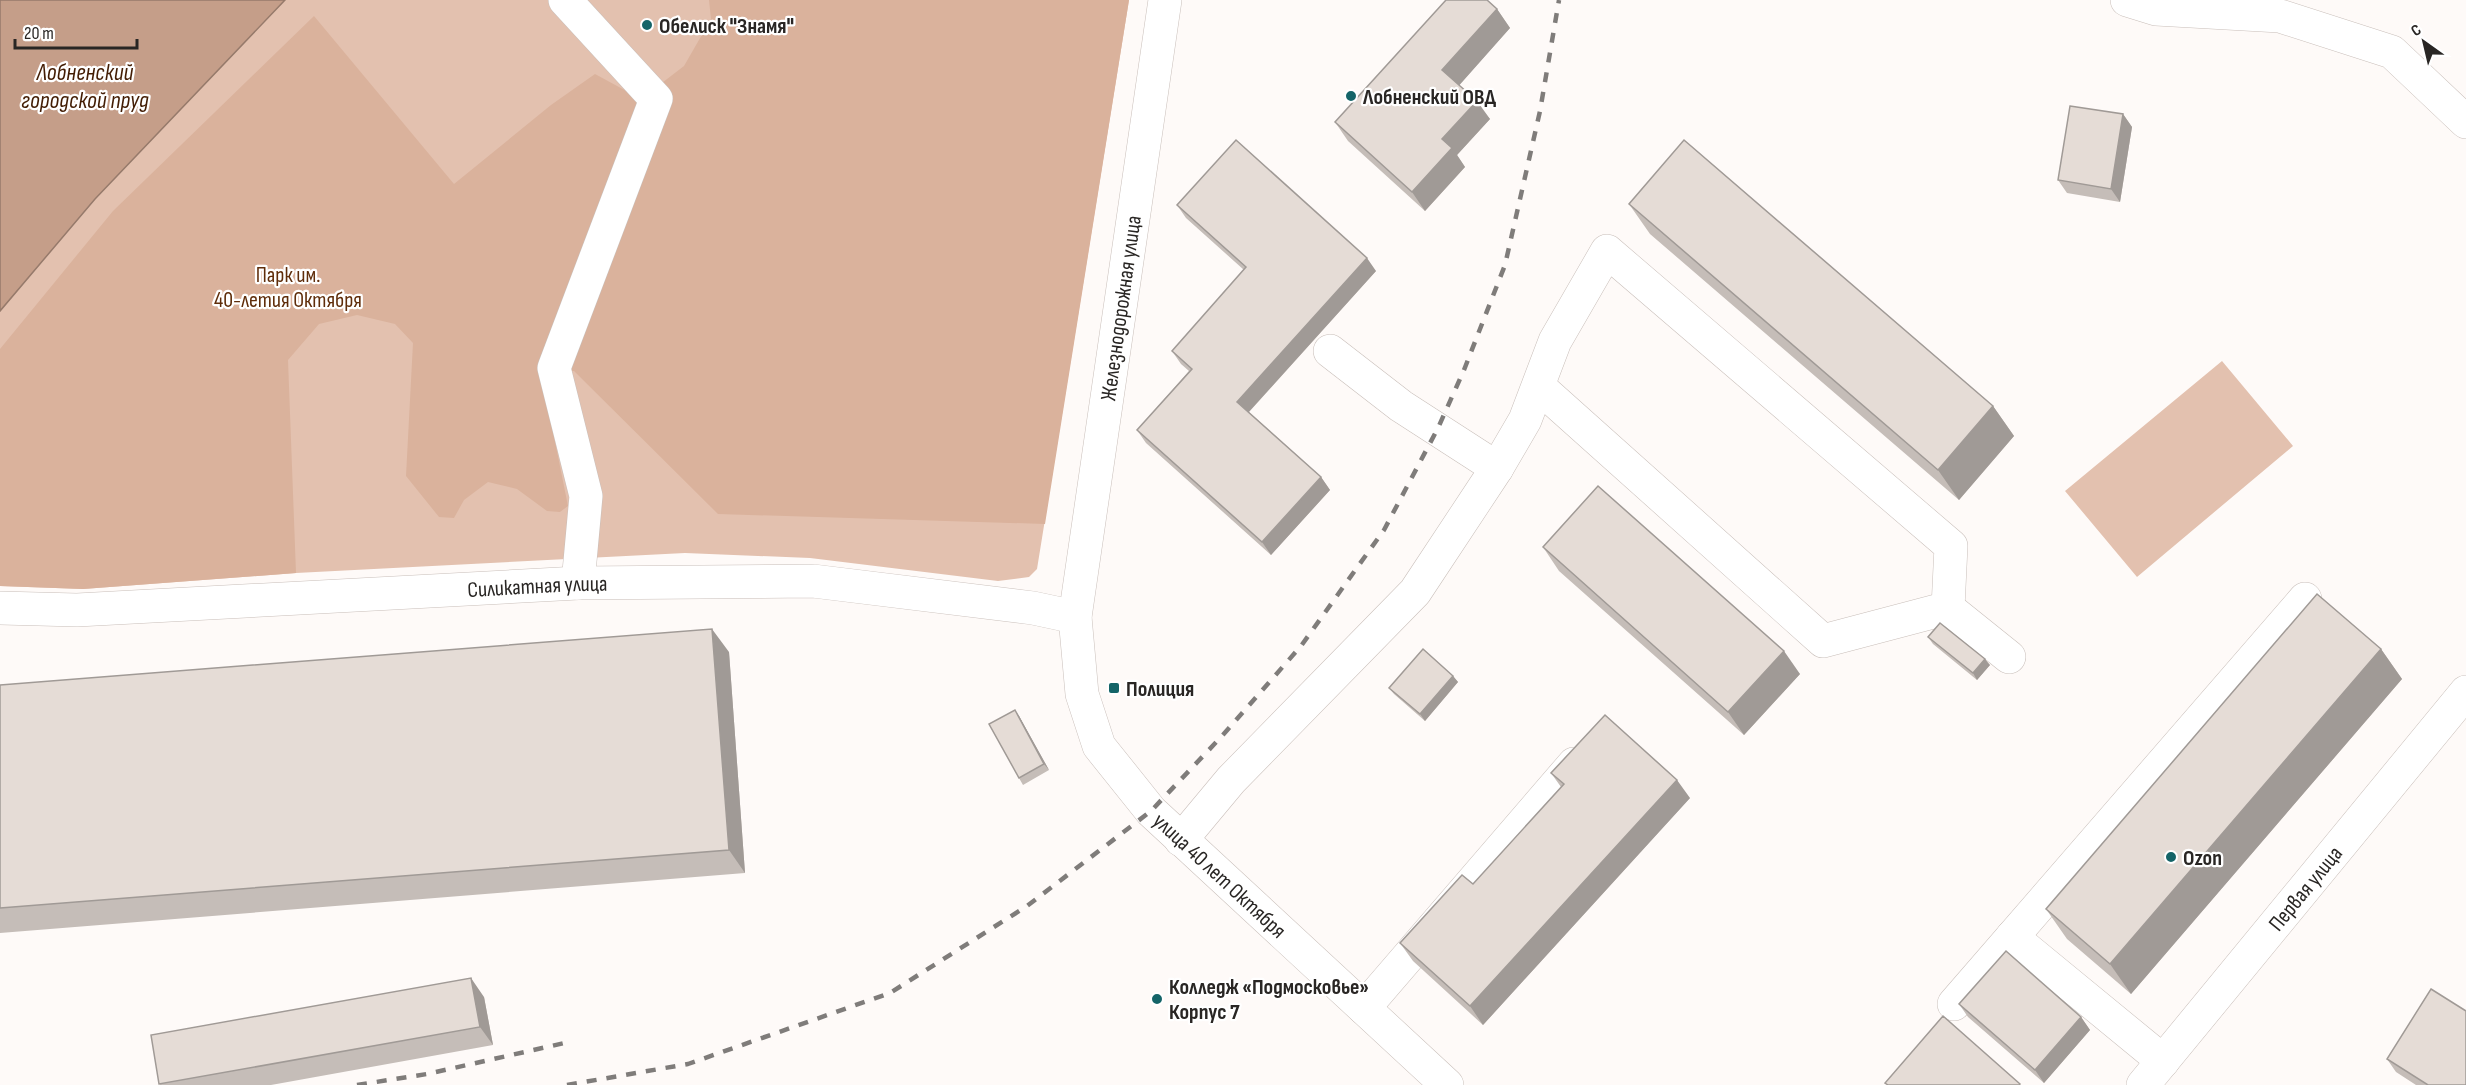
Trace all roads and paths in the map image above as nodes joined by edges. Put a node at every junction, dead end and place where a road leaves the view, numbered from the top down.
1 (565, 0) edge
2 (1165, 0) edge
3 (2127, 0) edge
4 (2466, 122) edge
5 (1330, 351) dead end
6 (1538, 386) junction
7 (1497, 468) junction
8 (578, 583) junction
9 (2305, 599) dead end
10 (0, 608) edge
11 (1948, 608) junction
12 (1075, 617) junction
13 (2009, 657) dead end
14 (2466, 692) edge
15 (1574, 764) edge
16 (1180, 840) junction
17 (2012, 937) junction
18 (1954, 1004) dead end
19 (1364, 1008) junction
20 (2153, 1073) edge
21 (1447, 1085) edge

1 - 8 street
2 - 12 street, Железнодорожная улица
3 - 4 street
5 - 7 street
6 - 7 street
6 - 11 street
6 - 11 street
7 - 16 street
8 - 10 street, Силикатная улица
8 - 12 street, Силикатная улица
9 - 17 street
11 - 13 street
12 - 16 street, улица 40 лет Октября
14 - 20 street, Первая улица
15 - 19 street
16 - 19 street, улица 40 лет Октября
17 - 18 street
17 - 20 street
19 - 21 street, улица 40 лет Октября

